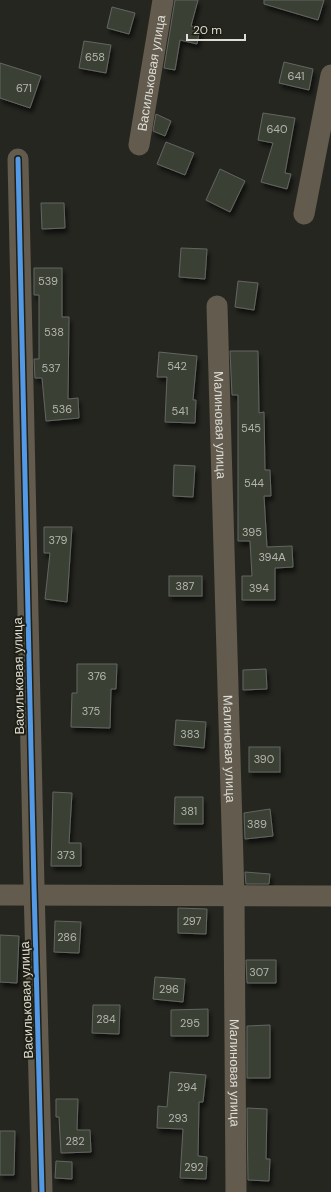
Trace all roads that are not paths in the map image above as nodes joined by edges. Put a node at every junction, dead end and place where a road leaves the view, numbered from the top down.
1 (163, 0) edge
2 (331, 75) edge
3 (139, 145) dead end
4 (18, 159) dead end
5 (304, 214) dead end
6 (217, 306) dead end
7 (0, 895) edge
8 (34, 895) junction
9 (234, 896) junction
10 (331, 896) edge
11 (42, 1192) edge
12 (236, 1192) edge

1 - 3 street, Васильковая улица
2 - 5 street
4 - 8 street, Васильковая улица
6 - 9 street, Малиновая улица
7 - 8 street
8 - 9 street
8 - 11 street, Васильковая улица
9 - 10 street
9 - 12 street, Малиновая улица

